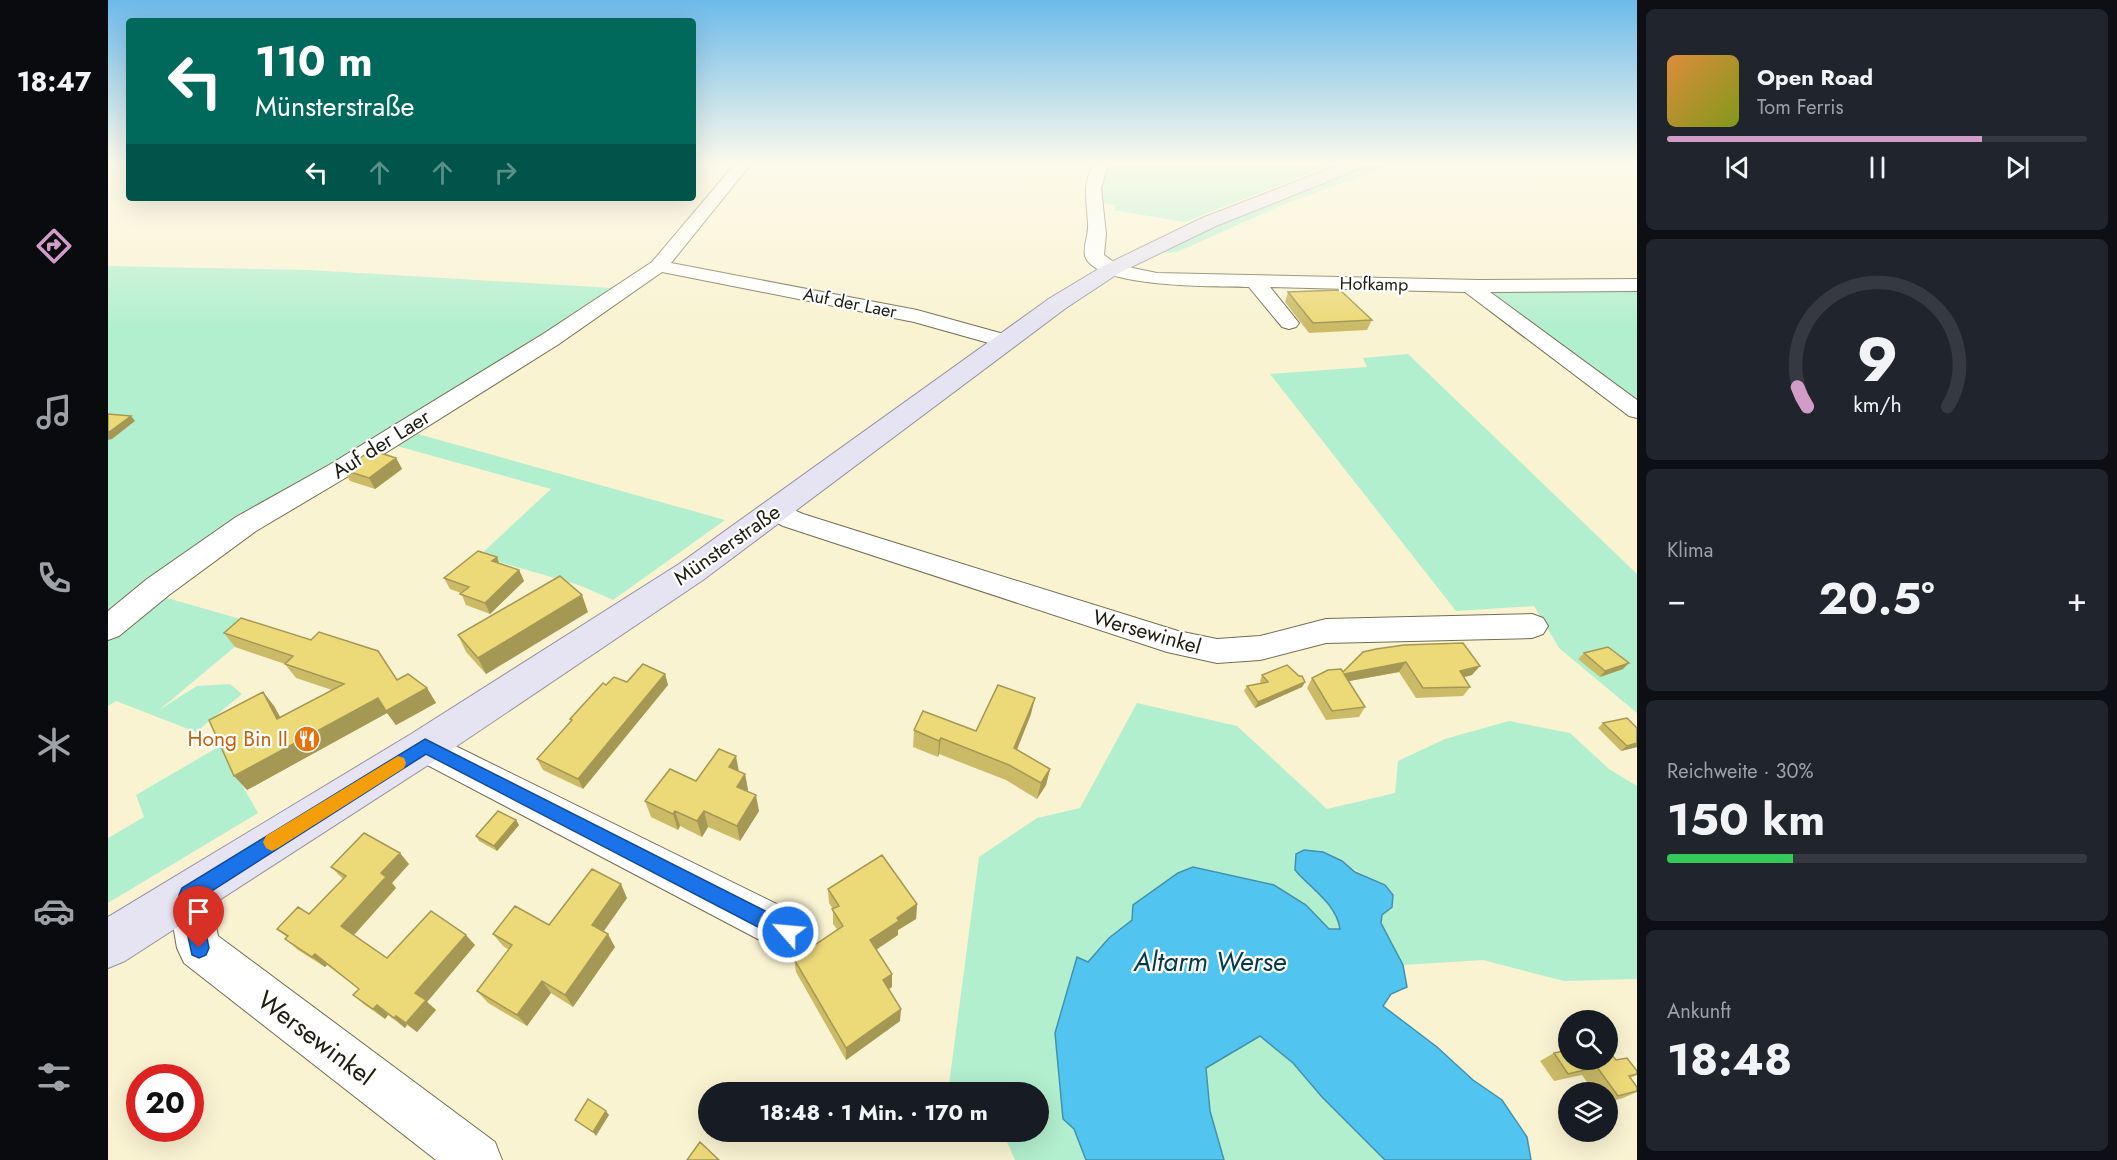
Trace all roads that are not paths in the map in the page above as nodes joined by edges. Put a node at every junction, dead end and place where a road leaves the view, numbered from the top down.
1 (698, 219) edge
2 (1096, 219) edge
3 (1216, 219) edge
4 (659, 266) junction
5 (1112, 269) junction
6 (1254, 281) junction
7 (1637, 285) edge
8 (1470, 286) junction
9 (1289, 323) dead end
10 (1003, 341) junction
11 (1637, 411) edge
12 (776, 511) junction
13 (1532, 626) dead end
14 (108, 628) edge
15 (425, 746) junction
16 (189, 895) junction
17 (788, 932) dead end
18 (108, 944) edge
19 (477, 1160) edge

1 - 4 street, Auf der Laer
2 - 5 street
3 - 5 main road, Münsterstraße
4 - 10 street, Auf der Laer
4 - 14 street, Auf der Laer
5 - 6 street, Hofkamp
5 - 10 main road, Münsterstraße
6 - 8 street, Hofkamp
6 - 9 street
7 - 8 street, Hofkamp
8 - 11 street
10 - 12 main road, Münsterstraße
12 - 13 street, Wersewinkel
12 - 15 main road, Münsterstraße
15 - 16 main road, Münsterstraße
15 - 17 street
16 - 18 main road, Münsterstraße
16 - 19 street, Wersewinkel

